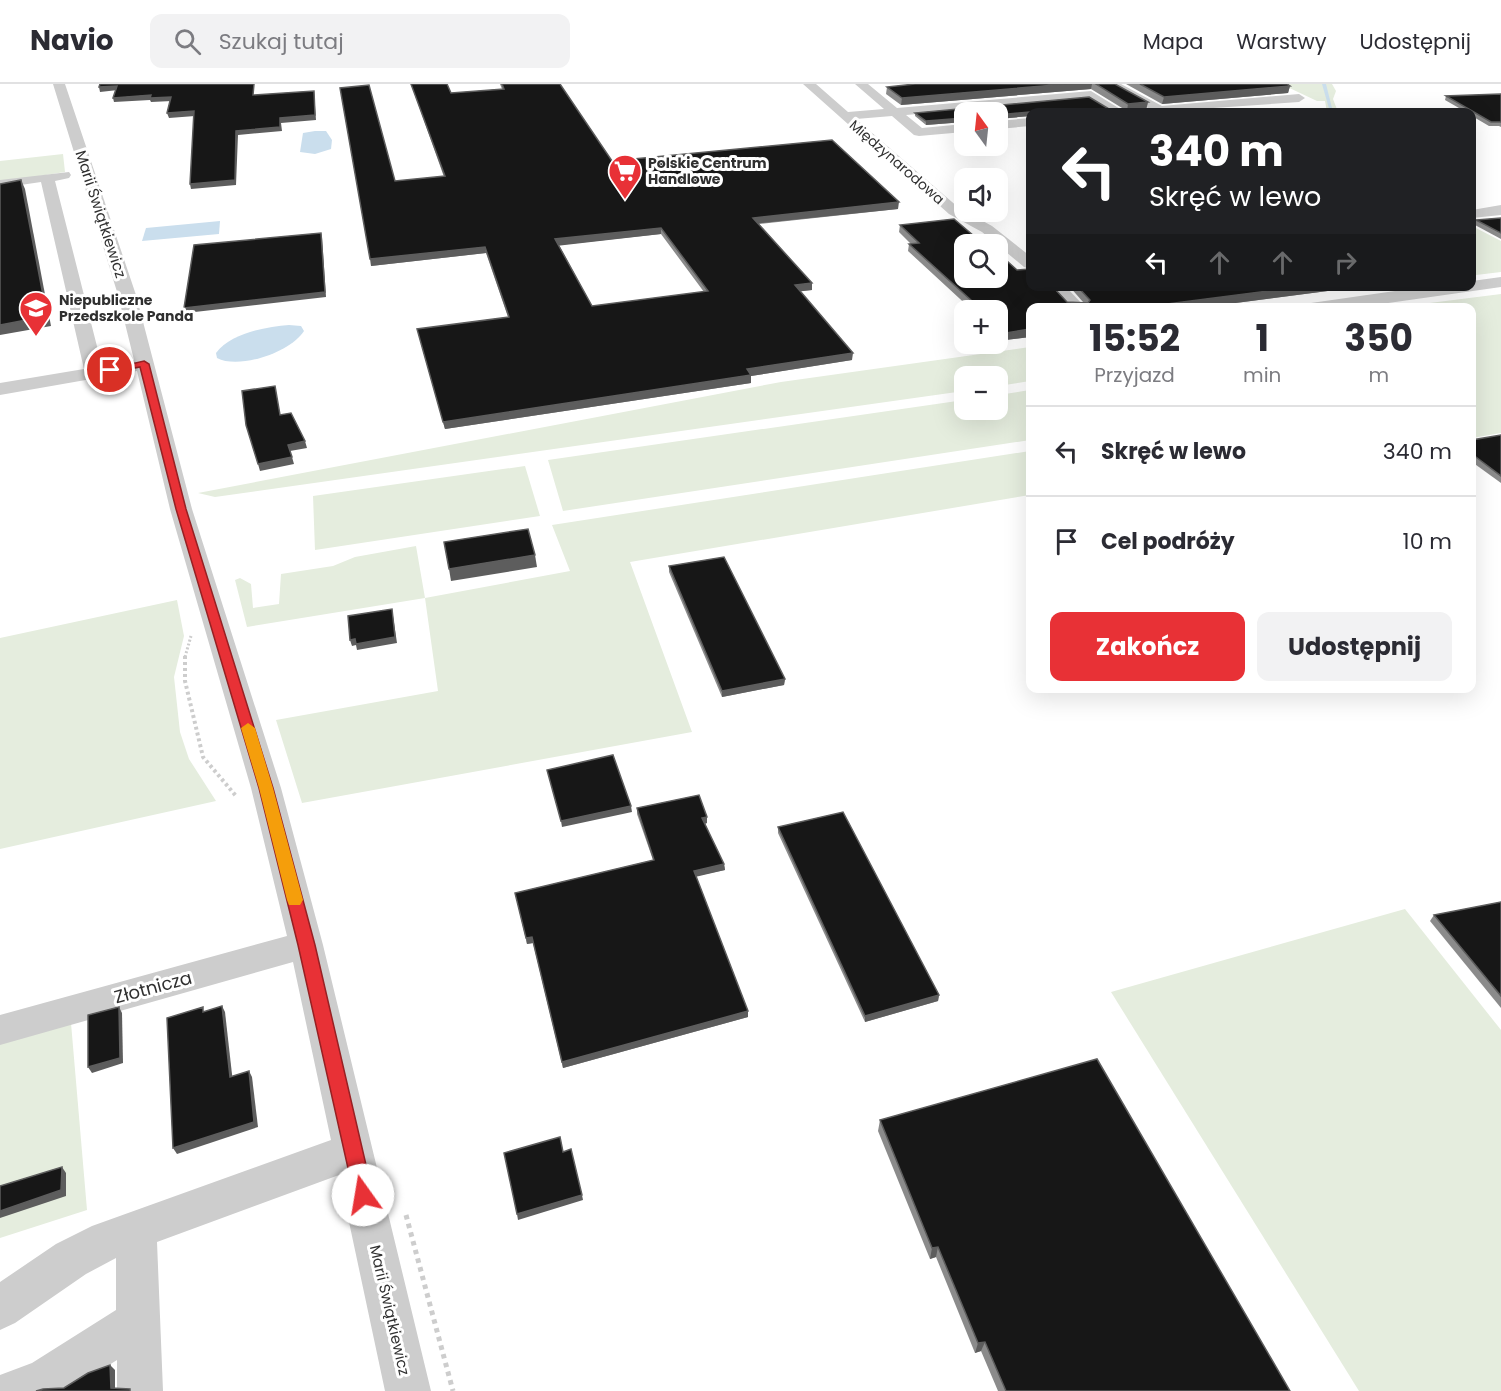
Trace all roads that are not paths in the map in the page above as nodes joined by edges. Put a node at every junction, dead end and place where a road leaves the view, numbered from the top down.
1 (59, 84) edge
2 (809, 84) edge
3 (1072, 84) edge
4 (1112, 84) edge
5 (864, 86) edge
6 (889, 87) edge
7 (1091, 95) junction
8 (1299, 98) dead end
9 (1112, 108) edge
10 (1156, 108) edge
11 (1183, 108) edge
12 (895, 112) junction
13 (846, 116) junction
14 (1026, 122) edge
15 (1008, 124) edge
16 (954, 129) edge
17 (87, 172) junction
18 (47, 177) junction
19 (0, 184) edge
20 (1501, 210) edge
21 (1476, 213) edge
22 (1026, 261) edge
23 (1501, 282) edge
24 (1476, 285) edge
25 (1059, 291) edge
26 (1435, 291) edge
27 (1073, 303) edge
28 (1347, 303) edge
29 (144, 364) junction
30 (94, 372) junction
31 (0, 389) edge
32 (306, 945) junction
33 (0, 1030) edge
34 (353, 1151) junction
35 (136, 1230) junction
36 (0, 1308) edge
37 (138, 1321) junction
38 (16, 1391) edge
39 (140, 1391) edge
40 (408, 1391) edge

1 - 17 street, Marii Świątkiewicz
2 - 13 street, Międzynarodowa
3 - 7 street
4 - 10 street
5 - 6 street
5 - 12 street
7 - 9 street
7 - 12 street
8 - 11 street
12 - 13 street
12 - 16 street
13 - 22 street, Międzynarodowa
14 - 15 street
17 - 18 street
17 - 29 street, Marii Świątkiewicz
18 - 19 street
18 - 30 street
20 - 21 street
23 - 24 street
25 - 27 street
26 - 28 street
29 - 30 street
29 - 32 street, Marii Świątkiewicz
30 - 31 street
32 - 33 street, Złotnicza
32 - 34 street, Marii Świątkiewicz
34 - 35 street
34 - 40 street, Marii Świątkiewicz
35 - 36 street
35 - 37 street
37 - 38 street
37 - 39 street

